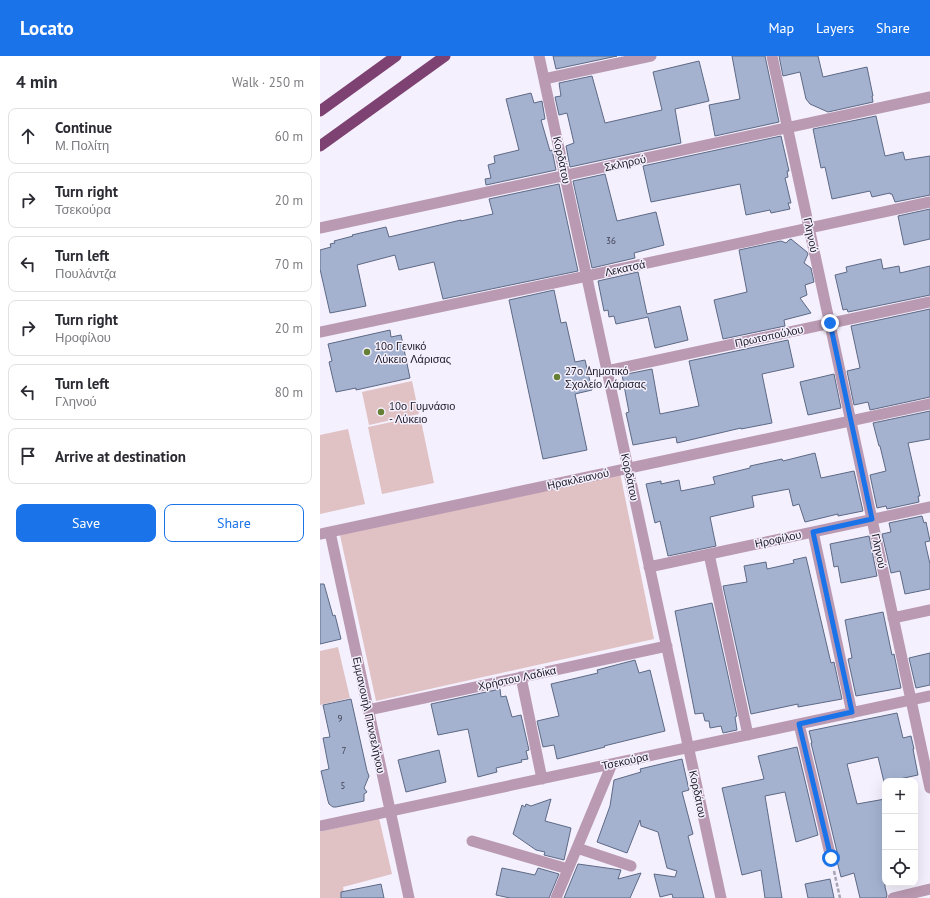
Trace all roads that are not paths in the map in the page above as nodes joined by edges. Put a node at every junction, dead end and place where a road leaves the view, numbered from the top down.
1 (396, 56) edge
2 (445, 56) edge
3 (539, 56) edge
4 (651, 56) edge
5 (772, 56) edge
6 (544, 79) junction
7 (930, 97) edge
8 (320, 111) edge
9 (788, 128) junction
10 (320, 146) edge
11 (565, 175) junction
12 (930, 202) edge
13 (320, 228) edge
14 (809, 228) junction
15 (587, 276) junction
16 (930, 302) edge
17 (830, 323) junction
18 (320, 331) edge
19 (607, 371) junction
20 (930, 404) edge
21 (851, 420) junction
22 (628, 468) junction
23 (930, 507) edge
24 (872, 519) junction
25 (813, 532) junction
26 (325, 533) edge
27 (709, 554) junction
28 (649, 567) junction
29 (930, 610) edge
30 (893, 618) junction
31 (667, 646) junction
32 (521, 677) junction
33 (930, 696) edge
34 (911, 700) junction
35 (368, 710) junction
36 (852, 712) junction
37 (799, 724) junction
38 (748, 735) junction
39 (688, 748) junction
40 (612, 764) junction
41 (542, 779) junction
42 (930, 788) edge
43 (390, 811) junction
44 (320, 826) edge
45 (472, 842) dead end
46 (577, 848) junction
47 (831, 858) road end
48 (631, 866) dead end
49 (568, 869) junction
50 (930, 889) edge
51 (409, 898) edge
52 (556, 898) edge
53 (721, 898) edge
54 (893, 898) edge

1 - 8 highway
2 - 10 highway
3 - 6 street, Κορδάτου
4 - 6 street
5 - 9 street, Γληνού
6 - 11 street, Κορδάτου
7 - 9 street, Σκληρού
9 - 11 street, Σκληρού
9 - 14 street, Γληνού
11 - 13 street, Σκληρού
11 - 15 street, Κορδάτου
12 - 14 street, Λεκατσά
14 - 15 street, Λεκατσά
14 - 17 street, Γληνού
15 - 18 street, Λεκατσά
15 - 19 street, Κορδάτου
16 - 17 street, Πρωτοπούλου
17 - 19 street, Πρωτοπούλου
17 - 21 street, Γληνού
19 - 22 street, Κορδάτου
20 - 21 street, Ηρακλειανού
21 - 22 street, Ηρακλειανού
21 - 24 street, Γληνού
22 - 26 street, Ηρακλειανού
22 - 28 street, Κορδάτου
23 - 24 street, Ηροφίλου
24 - 25 street, Ηροφίλου
24 - 30 street, Γληνού
25 - 27 street, Ηροφίλου
25 - 36 street
26 - 35 street, Εμμανουήλ Πανσελήνου
27 - 28 street, Ηροφίλου
27 - 38 street
28 - 31 street, Κορδάτου
29 - 30 street
30 - 34 street, Γληνού
31 - 32 street, Χρήστου Λαδίκα
31 - 39 street, Κορδάτου
32 - 35 street, Χρήστου Λαδίκα
32 - 41 street
33 - 34 street, Τσεκούρα
34 - 36 street, Τσεκούρα
34 - 42 street, Γληνού
35 - 43 street, Εμμανουήλ Πανσελήνου
36 - 37 street, Τσεκούρα
37 - 38 street, Τσεκούρα
37 - 47 street
38 - 39 street, Τσεκούρα
39 - 40 street, Τσεκούρα
39 - 53 street, Κορδάτου
40 - 41 street, Τσεκούρα
40 - 46 street
41 - 43 street, Τσεκούρα
43 - 44 street, Τσεκούρα
43 - 51 street, Εμμανουήλ Πανσελήνου
45 - 49 street
46 - 48 street
46 - 49 street
49 - 52 street
50 - 54 street

